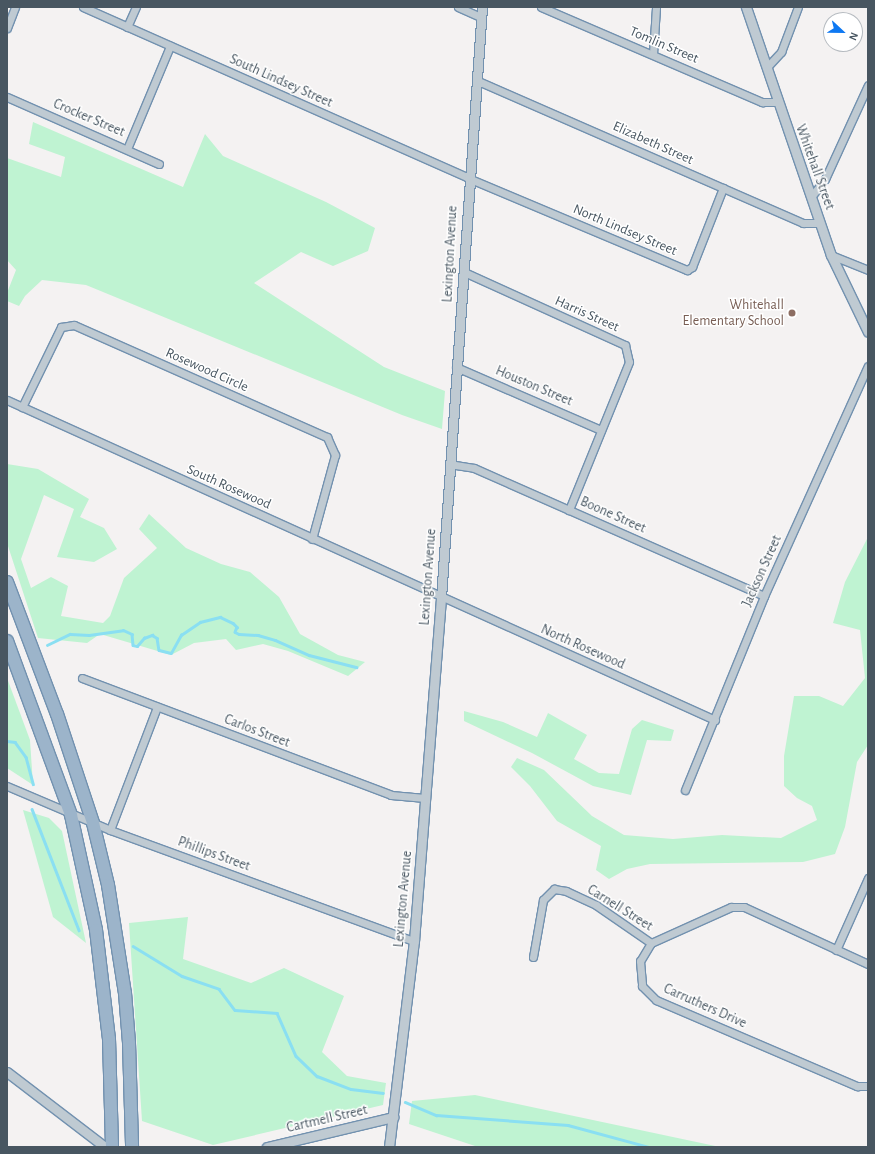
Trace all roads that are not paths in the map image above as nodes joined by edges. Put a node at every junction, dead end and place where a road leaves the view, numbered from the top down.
1 (15, 7) edge
2 (82, 7) edge
3 (136, 7) edge
4 (458, 7) edge
5 (482, 7) edge
6 (541, 7) edge
7 (656, 7) edge
8 (746, 7) edge
9 (798, 7) edge
10 (480, 17) junction
11 (127, 27) junction
12 (7, 28) edge
13 (170, 46) junction
14 (653, 54) junction
15 (767, 67) junction
16 (478, 81) junction
17 (868, 85) edge
18 (7, 97) edge
19 (777, 102) junction
20 (127, 149) junction
21 (159, 164) dead end
22 (468, 178) junction
23 (723, 188) junction
24 (811, 196) junction
25 (820, 223) junction
26 (831, 254) junction
27 (868, 270) edge
28 (464, 272) junction
29 (868, 332) edge
30 (868, 366) edge
31 (456, 367) junction
32 (7, 400) edge
33 (22, 408) junction
34 (601, 430) junction
35 (449, 464) junction
36 (569, 510) junction
37 (312, 539) junction
38 (7, 582) edge
39 (764, 596) junction
40 (441, 598) junction
41 (7, 640) edge
42 (82, 678) dead end
43 (157, 707) junction
44 (715, 720) junction
45 (7, 786) edge
46 (685, 790) dead end
47 (425, 798) junction
48 (71, 815) junction
49 (93, 823) junction
50 (110, 830) junction
51 (868, 878) edge
52 (414, 941) junction
53 (651, 943) junction
54 (836, 950) junction
55 (533, 957) dead end
56 (868, 964) edge
57 (7, 1072) edge
58 (868, 1086) edge
59 (393, 1117) junction
60 (105, 1147) edge
61 (112, 1147) edge
62 (132, 1147) edge
63 (267, 1147) edge
64 (389, 1147) edge

1 - 12 street
2 - 11 street, South Lindsey Street
3 - 11 street
4 - 10 street
5 - 10 street, Lexington Avenue
6 - 14 street, Tomlin Street
7 - 14 street
8 - 15 street, Whitehall Street
9 - 15 street
10 - 16 street, Lexington Avenue
11 - 13 street, South Lindsey Street
13 - 20 street
13 - 22 street, South Lindsey Street
14 - 19 street, Tomlin Street
15 - 19 street, Whitehall Street
16 - 22 street, Lexington Avenue
16 - 23 street, Elizabeth Street
17 - 24 street
18 - 20 street, Crocker Street
19 - 24 street, Whitehall Street
20 - 21 street, Crocker Street
22 - 23 street, North Lindsey Street
22 - 28 street, Lexington Avenue
23 - 25 street, Elizabeth Street
24 - 25 street, Whitehall Street
25 - 26 street, Whitehall Street
26 - 27 street
26 - 29 street, Whitehall Street
28 - 31 street, Lexington Avenue
28 - 34 street, Harris Street
30 - 39 street, Jackson Street
31 - 34 street, Houston Street
31 - 35 street, Lexington Avenue
32 - 33 street, South Rosewood
33 - 37 street, South Rosewood
33 - 37 street, Rosewood Circle
34 - 36 street, Harris Street
35 - 36 street, Boone Street
35 - 40 street, Lexington Avenue
36 - 39 street, Boone Street
37 - 40 street, South Rosewood
38 - 49 highway
39 - 44 street, Jackson Street
40 - 44 street, North Rosewood
40 - 47 street, Lexington Avenue
41 - 48 highway
42 - 43 street, Carlos Street
43 - 47 street, Carlos Street
43 - 50 street
44 - 46 street, Jackson Street
45 - 48 street, Phillips Street
47 - 52 street, Lexington Avenue
48 - 49 street, Phillips Street
48 - 61 highway
49 - 50 street, Phillips Street
49 - 62 highway
50 - 52 street, Phillips Street
51 - 54 street
52 - 59 street, Lexington Avenue
53 - 54 street
53 - 55 street, Carnell Street
53 - 58 street, Carruthers Drive
54 - 56 street
57 - 60 street
59 - 63 street, Cartmell Street
59 - 64 street, Lexington Avenue

